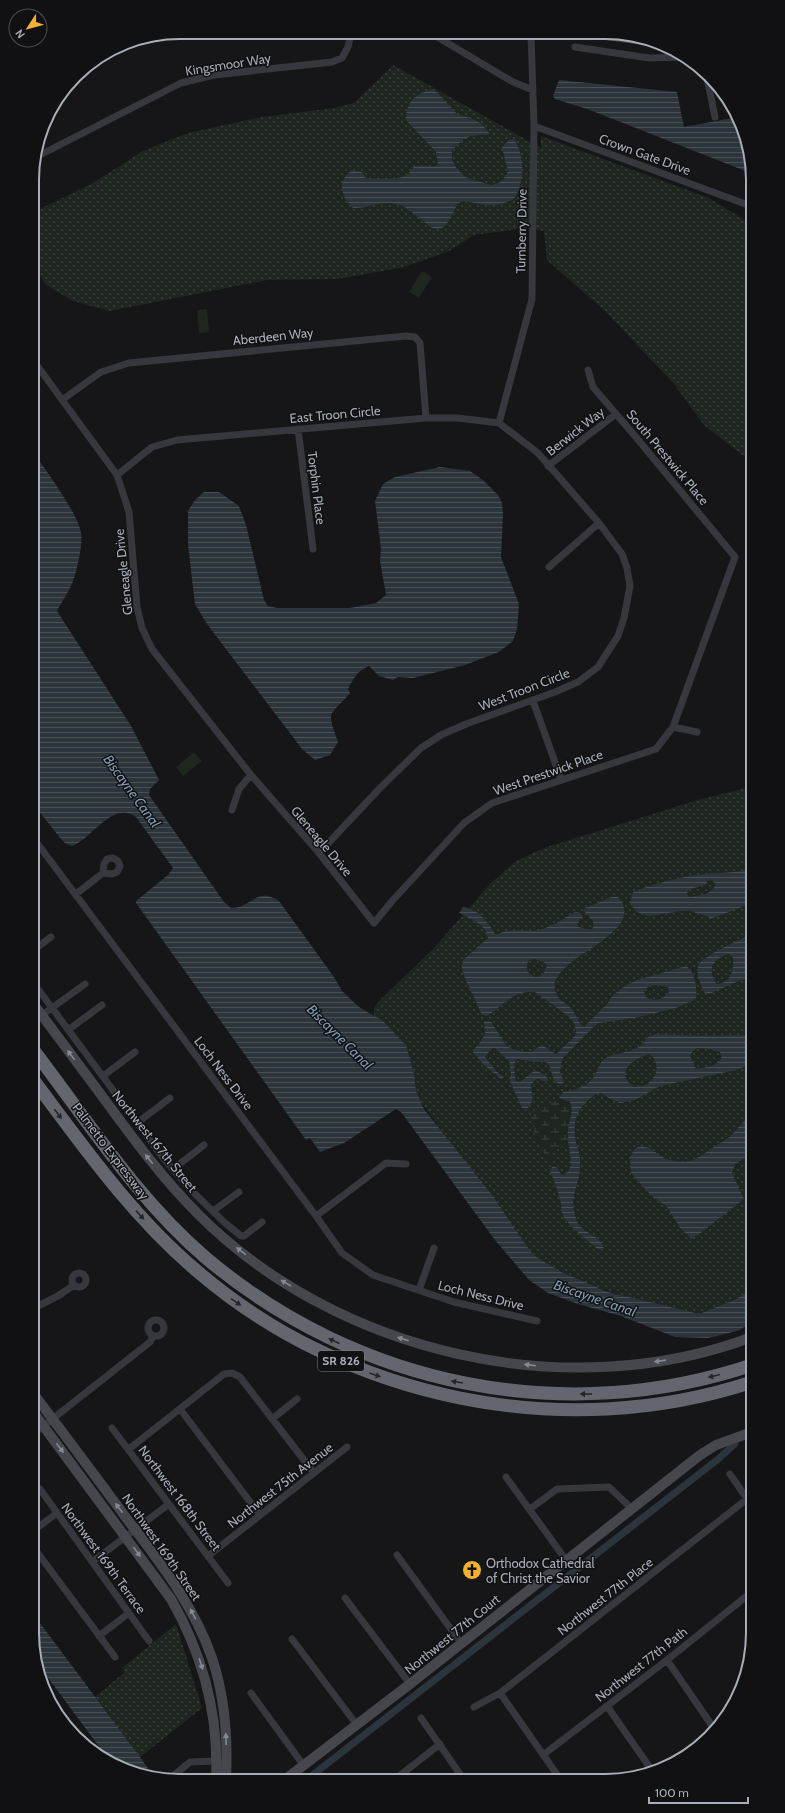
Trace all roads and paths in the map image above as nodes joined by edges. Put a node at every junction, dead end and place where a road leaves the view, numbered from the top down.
1 (349, 39) edge
2 (441, 39) edge
3 (531, 39) edge
4 (574, 47) dead end
5 (674, 57) edge
6 (708, 84) edge
7 (532, 90) junction
8 (715, 117) dead end
9 (534, 126) junction
10 (42, 154) edge
11 (746, 204) edge
12 (39, 368) edge
13 (588, 370) dead end
14 (62, 400) junction
15 (616, 414) junction
16 (426, 418) junction
17 (499, 423) junction
18 (298, 429) junction
19 (548, 466) junction
20 (117, 475) junction
21 (599, 523) junction
22 (313, 549) dead end
23 (735, 557) joint
24 (549, 567) dead end
25 (533, 701) junction
26 (673, 727) junction
27 (697, 732) dead end
28 (251, 774) junction
29 (561, 779) junction
30 (232, 810) dead end
31 (39, 846) edge
32 (319, 853) junction
33 (103, 872) dead end
34 (76, 894) junction
35 (374, 923) joint
36 (51, 938) dead end
37 (39, 946) edge
38 (86, 984) dead end
39 (39, 990) edge
40 (102, 1004) dead end
41 (52, 1008) junction
42 (39, 1011) edge
43 (42, 1015) junction
44 (68, 1030) junction
45 (135, 1052) dead end
46 (39, 1057) edge
47 (103, 1076) junction
48 (39, 1087) edge
49 (170, 1098) dead end
50 (138, 1123) junction
51 (204, 1145) dead end
52 (406, 1164) dead end
53 (172, 1169) junction
54 (239, 1192) dead end
55 (213, 1211) junction
56 (316, 1216) junction
57 (262, 1222) dead end
58 (434, 1248) dead end
59 (74, 1285) dead end
60 (418, 1290) junction
61 (39, 1306) edge
62 (537, 1321) dead end
63 (153, 1336) dead end
64 (746, 1339) edge
65 (746, 1368) edge
66 (746, 1384) edge
67 (297, 1398) dead end
68 (39, 1401) edge
69 (180, 1409) junction
70 (53, 1419) junction
71 (272, 1419) junction
72 (112, 1428) dead end
73 (40, 1429) edge
74 (746, 1434) edge
75 (347, 1446) dead end
76 (129, 1449) junction
77 (314, 1473) junction
78 (730, 1474) dead end
79 (506, 1477) dead end
80 (40, 1489) dead end
81 (746, 1498) edge
82 (746, 1500) edge
83 (169, 1504) junction
84 (631, 1508) junction
85 (530, 1509) junction
86 (57, 1513) junction
87 (260, 1515) junction
88 (39, 1526) edge
89 (135, 1530) junction
90 (126, 1537) junction
91 (39, 1555) edge
92 (397, 1555) dead end
93 (208, 1556) junction
94 (566, 1560) junction
95 (92, 1562) junction
96 (228, 1583) dead end
97 (746, 1596) edge
98 (345, 1598) dead end
99 (129, 1613) junction
100 (99, 1636) junction
101 (292, 1639) dead end
102 (149, 1641) dead end
103 (461, 1643) junction
104 (115, 1657) dead end
105 (667, 1660) junction
106 (410, 1684) junction
107 (251, 1693) dead end
108 (500, 1693) junction
109 (607, 1706) junction
110 (474, 1707) dead end
111 (422, 1718) dead end
112 (357, 1725) junction
113 (712, 1725) edge
114 (440, 1744) junction
115 (543, 1755) junction
116 (217, 1761) junction
117 (304, 1766) junction
118 (649, 1766) edge
119 (175, 1774) edge
120 (216, 1774) edge
121 (226, 1774) edge
122 (293, 1774) edge
123 (402, 1774) edge
124 (460, 1774) edge
125 (557, 1774) edge

1 - 10 street, Kingsmoor Way
2 - 7 street
3 - 7 street, Turnberry Drive
4 - 5 street
6 - 8 street
7 - 9 street, Turnberry Drive
9 - 11 street, Crown Gate Drive
9 - 17 street, Turnberry Drive
12 - 14 street, Gleneagle Drive
13 - 15 street, South Prestwick Place
14 - 16 street, Aberdeen Way
14 - 20 street, Gleneagle Drive
15 - 19 street, Berwick Way
15 - 23 street, South Prestwick Place
16 - 17 street, East Troon Circle
16 - 18 street, East Troon Circle
17 - 19 street, East Troon Circle
18 - 20 street, East Troon Circle
18 - 22 street, Torphin Place
19 - 21 street, West Troon Circle
20 - 28 street, Gleneagle Drive
21 - 24 street
21 - 25 street, West Troon Circle
23 - 26 street, West Prestwick Place
25 - 29 street
25 - 32 street, West Troon Circle
26 - 27 street
26 - 29 street, West Prestwick Place
28 - 30 street
28 - 32 street, Gleneagle Drive
29 - 35 street, West Prestwick Place
31 - 34 street, Loch Ness Drive
32 - 35 street, Gleneagle Drive
33 - 34 street
34 - 56 street, Loch Ness Drive
36 - 37 street
38 - 41 street
39 - 41 street
40 - 44 street
41 - 43 street
41 - 44 street
42 - 43 street, Northwest 167th Street
64 -> 43 street, Northwest 167th Street
44 - 47 street
45 - 47 street
65 -> 46 highway, Palmetto Expressway / SR 826
47 - 50 street
48 -> 66 highway, Palmetto Expressway / SR 826
49 - 50 street
50 - 53 street
51 - 53 street
52 - 56 street
53 - 55 street
54 - 55 street
55 - 57 street
56 - 60 street, Loch Ness Drive
58 - 60 street, Loch Ness Drive
59 - 61 street
60 - 62 street, Loch Ness Drive
63 - 70 street
67 - 71 street
68 - 70 street, Northwest 169th Street
69 - 71 street
69 - 76 street
69 - 87 street
70 - 73 street
89 -> 70 street, Northwest 169th Street
71 - 77 street
72 - 76 street, Northwest 168th Street
73 -> 90 street, Northwest 169th Street
74 - 84 street, Northwest 77th Court
75 - 77 street, Northwest 75th Avenue
76 - 83 street, Northwest 168th Street
77 - 87 street, Northwest 75th Avenue
78 - 81 street
79 - 85 street
80 - 86 street, Northwest 169th Terrace
82 - 108 street, Northwest 77th Place
83 - 89 street
83 - 93 street, Northwest 168th Street
84 - 85 street
84 - 94 street, Northwest 77th Court
85 - 94 street
86 - 88 street
86 - 95 street, Northwest 169th Terrace
87 - 93 street, Northwest 75th Avenue
89 - 90 street
121 -> 89 street, Northwest 169th Street
90 - 95 street
90 -> 116 street, Northwest 169th Street
91 - 100 street
92 - 103 street
93 - 96 street, Northwest 168th Street
94 - 103 street, Northwest 77th Court
95 - 99 street, Northwest 169th Terrace
97 - 105 street, Northwest 77th Path
98 - 106 street
99 - 100 street
99 - 102 street, Northwest 169th Terrace
100 - 104 street
101 - 112 street
103 - 106 street, Northwest 77th Court
105 - 109 street, Northwest 77th Path
105 - 113 street
106 - 112 street, Northwest 77th Court
107 - 117 street
108 - 110 street, Northwest 77th Place
108 - 115 street
109 - 115 street, Northwest 77th Path
109 - 118 street
111 - 114 street
112 - 117 street, Northwest 77th Court
114 - 123 street
114 - 124 street
115 - 125 street
116 - 119 street
116 - 120 street, Northwest 169th Street
117 - 122 street, Northwest 77th Court

